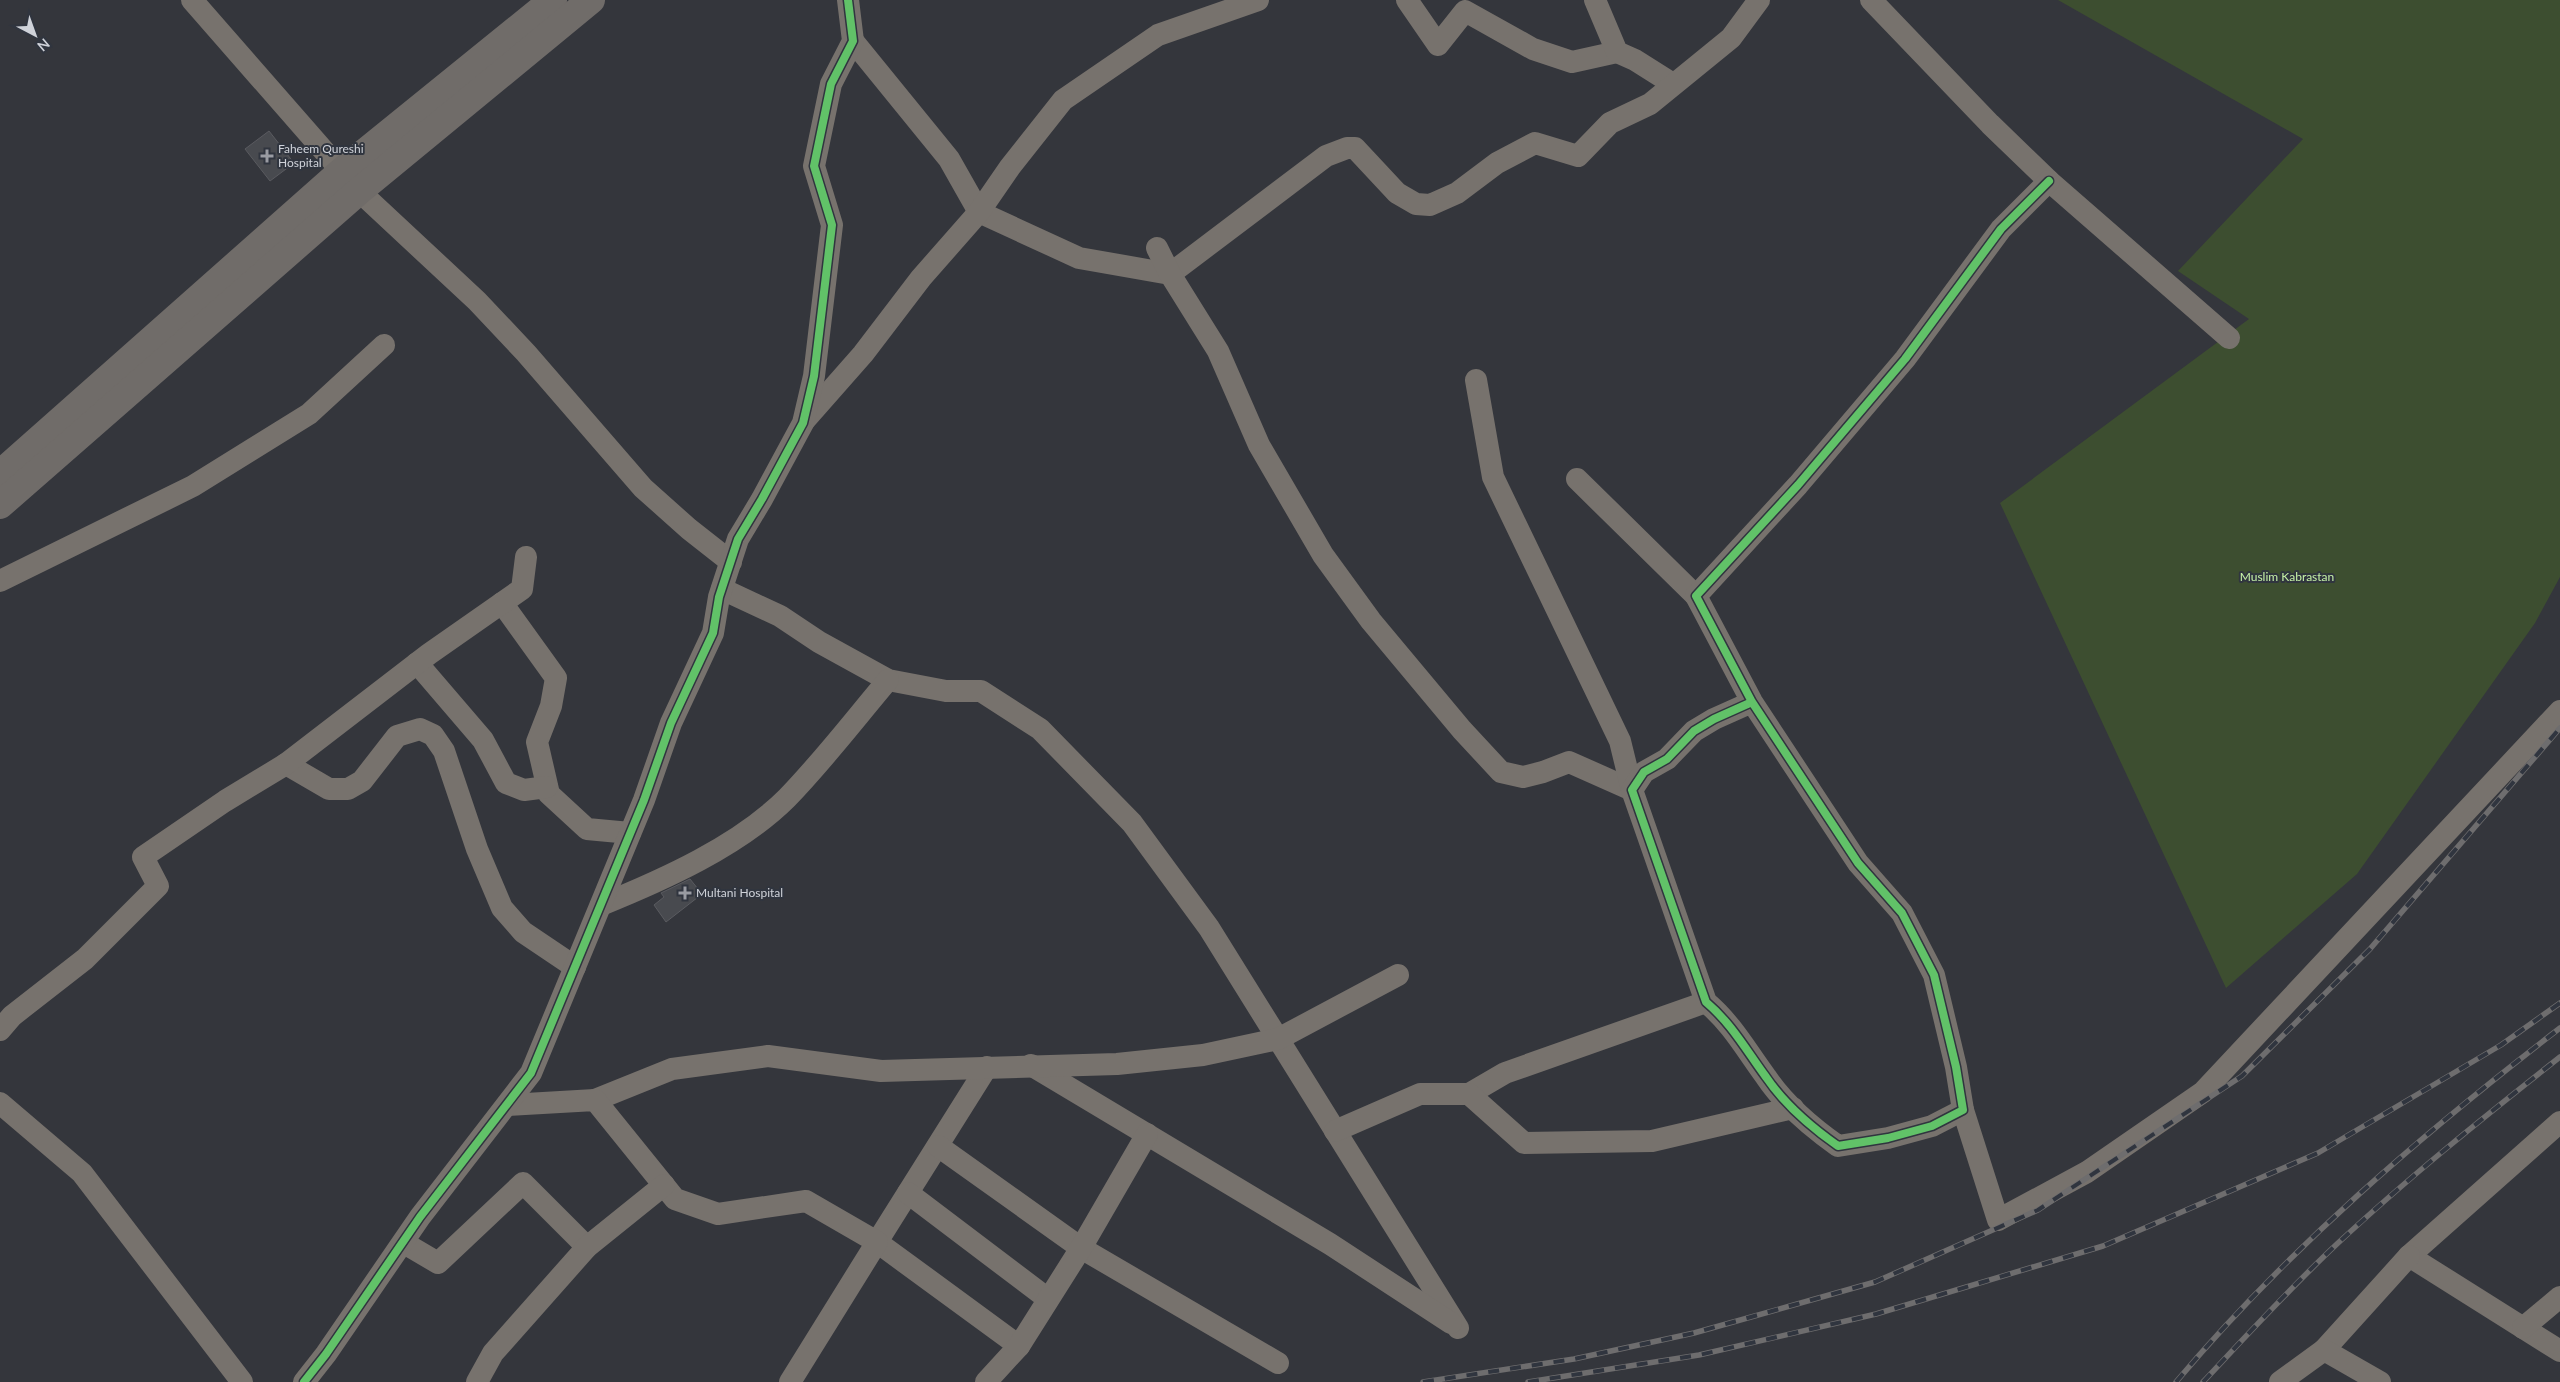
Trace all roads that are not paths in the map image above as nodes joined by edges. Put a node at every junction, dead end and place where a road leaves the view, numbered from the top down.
1 (192, 0) edge
2 (553, 0) edge
3 (591, 0) edge
4 (848, 0) edge
5 (1258, 0) edge
6 (1407, 0) edge
7 (1595, 0) edge
8 (1759, 0) edge
9 (1871, 0) edge
10 (853, 40) junction
11 (1617, 52) junction
12 (1674, 84) junction
13 (350, 181) junction
14 (2049, 181) junction
15 (979, 212) junction
16 (1157, 248) dead end
17 (1170, 274) junction
18 (2228, 338) dead end
19 (384, 344) dead end
20 (1476, 380) dead end
21 (803, 423) junction
22 (0, 474) edge
23 (1577, 479) dead end
24 (0, 505) edge
25 (526, 558) dead end
26 (730, 562) junction
27 (0, 581) edge
28 (722, 589) junction
29 (1696, 596) junction
30 (502, 603) junction
31 (417, 663) junction
32 (888, 680) junction
33 (1752, 702) junction
34 (2560, 711) edge
35 (286, 764) junction
36 (547, 787) junction
37 (1632, 790) junction
38 (630, 833) junction
39 (601, 905) junction
40 (575, 967) junction
41 (1398, 975) dead end
42 (1706, 1002) junction
43 (0, 1030) edge
44 (1278, 1039) junction
45 (1031, 1065) junction
46 (987, 1066) junction
47 (1469, 1094) junction
48 (595, 1100) junction
49 (0, 1103) edge
50 (507, 1105) junction
51 (1793, 1108) junction
52 (1963, 1110) junction
53 (2560, 1122) edge
54 (1335, 1131) junction
55 (1147, 1134) junction
56 (938, 1146) junction
57 (664, 1185) junction
58 (908, 1193) junction
59 (877, 1242) junction
60 (404, 1244) junction
61 (587, 1247) junction
62 (1081, 1248) junction
63 (2409, 1256) junction
64 (2560, 1297) edge
65 (1048, 1299) junction
66 (2523, 1328) junction
67 (1019, 1346) junction
68 (2324, 1350) junction
69 (2560, 1351) edge
70 (1278, 1363) dead end
71 (242, 1382) edge
72 (304, 1382) edge
73 (477, 1382) edge
74 (790, 1382) edge
75 (986, 1382) edge
76 (2280, 1382) edge
77 (2380, 1382) edge

1 - 13 street
2 - 13 main road
3 - 13 main road
4 - 10 street
5 - 15 street
6 - 11 street
7 - 11 street
8 - 12 street
9 - 14 street
10 - 15 street
10 - 21 street
11 - 12 street
12 - 17 street
13 - 22 main road
13 - 24 main road
13 - 26 street
14 - 18 street
14 - 29 street
15 - 17 street
15 - 21 street
16 - 17 street
17 - 37 street
19 - 27 street
20 - 37 street
21 - 26 street
23 - 29 street
25 - 30 street
26 - 28 street
28 - 32 street
28 - 38 street
29 - 33 street
30 - 31 street
30 - 36 street
31 - 35 street
31 - 36 street
32 - 39 street
32 - 44 street
33 - 37 street
33 - 52 street
34 - 52 street
35 - 40 street
35 - 43 street
36 - 38 street
37 - 42 street
38 - 39 street
39 - 40 street
40 - 50 street
41 - 44 street
42 - 47 street
42 - 51 street
44 - 45 street
44 - 54 street
45 - 46 street
45 - 55 street
46 - 48 street
46 - 56 street
47 - 51 street
47 - 54 street
48 - 50 street
48 - 57 street
49 - 71 street
50 - 60 street
51 - 52 street
53 - 63 street
54 - 55 street
55 - 62 street
56 - 58 street
56 - 62 street
57 - 59 street
57 - 61 street
58 - 59 street
58 - 65 street
59 - 67 street
59 - 74 street
60 - 61 street
60 - 72 street
61 - 73 street
62 - 65 street
62 - 70 street
63 - 66 street
63 - 68 street
64 - 66 street
65 - 67 street
66 - 69 street
67 - 75 street
68 - 76 street
68 - 77 street

